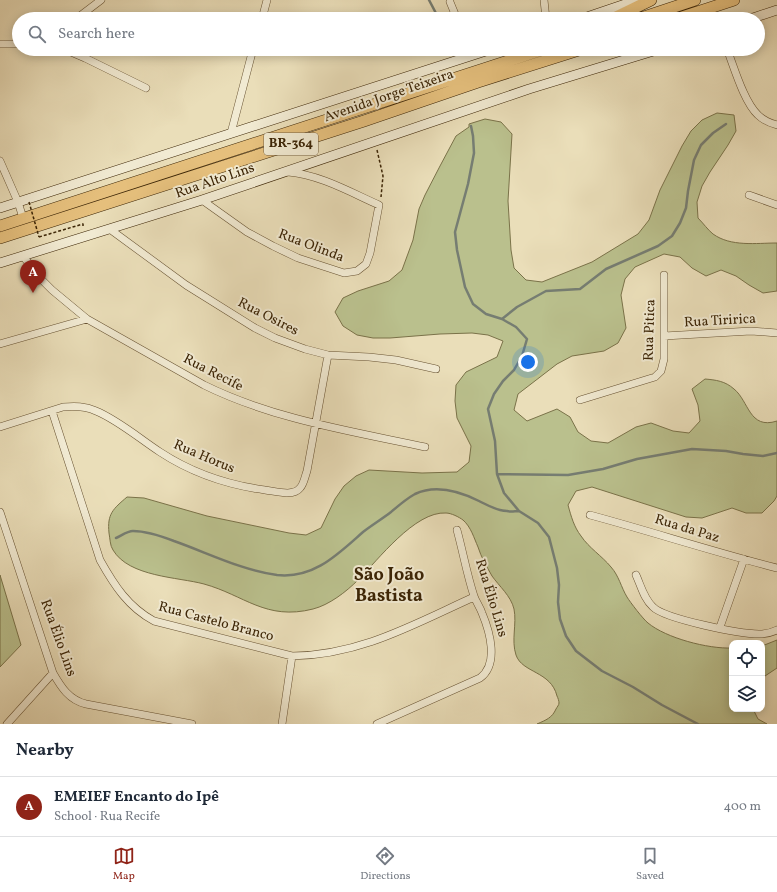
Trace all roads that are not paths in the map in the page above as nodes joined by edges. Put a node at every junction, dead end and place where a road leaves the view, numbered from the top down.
1 (101, 0) edge
2 (267, 0) edge
3 (544, 0) edge
4 (637, 0) edge
5 (651, 0) edge
6 (695, 0) edge
7 (734, 0) edge
8 (450, 2) dead end
9 (777, 10) edge
10 (85, 12) edge
11 (264, 12) edge
12 (454, 12) edge
13 (545, 12) edge
14 (602, 12) edge
15 (626, 12) edge
16 (659, 12) edge
17 (697, 12) edge
18 (765, 14) edge
19 (0, 44) edge
20 (12, 44) edge
21 (80, 56) edge
22 (251, 56) edge
23 (470, 56) edge
24 (523, 56) edge
25 (560, 56) edge
26 (637, 56) edge
27 (729, 56) edge
28 (146, 88) dead end
29 (777, 125) edge
30 (231, 132) junction
31 (0, 161) edge
32 (286, 172) junction
33 (748, 195) dead end
34 (202, 200) junction
35 (18, 202) junction
36 (777, 205) edge
37 (0, 208) edge
38 (23, 218) junction
39 (0, 226) edge
40 (111, 230) junction
41 (0, 238) edge
42 (23, 256) junction
43 (0, 263) edge
44 (664, 275) dead end
45 (87, 319) junction
46 (777, 332) edge
47 (664, 336) junction
48 (0, 344) edge
49 (328, 355) junction
50 (436, 369) dead end
51 (580, 400) dead end
52 (52, 411) junction
53 (317, 424) junction
54 (0, 427) edge
55 (425, 447) dead end
56 (0, 512) edge
57 (590, 514) dead end
58 (457, 530) dead end
59 (744, 559) junction
60 (777, 568) edge
61 (636, 575) dead end
62 (474, 597) junction
63 (720, 627) junction
64 (777, 630) edge
65 (292, 656) junction
66 (52, 673) junction
67 (6, 724) edge
68 (192, 724) edge
69 (282, 724) edge
70 (377, 724) edge

1 - 10 street
2 - 11 street
3 - 13 street
4 - 14 main road
5 - 15 highway
6 - 16 highway
7 - 17 highway
8 - 12 street
9 - 18 main road
19 - 20 street
21 - 28 street
22 - 30 street
23 - 30 main road
24 - 38 highway, Avenida Jorge Teixeira / BR-364
25 - 41 highway, Avenida Jorge Teixeira / BR-364
26 - 32 main road, Rua Alto Lins
27 - 29 street
30 - 35 main road
31 - 35 street
32 - 34 main road, Rua Alto Lins
32 - 34 street, Rua Olinda
33 - 36 street
34 - 40 main road, Rua Alto Lins
35 - 37 main road
35 - 38 street
38 - 39 highway, Avenida Jorge Teixeira / BR-364
40 - 42 main road, Rua Alto Lins
40 - 49 street, Rua Osires
42 - 43 main road
42 - 45 street, Rua Recife
44 - 47 street, Rua Pitica
45 - 48 street
45 - 53 street, Rua Recife
46 - 47 street, Rua Tiririca
47 - 51 street, Rua Pitica
49 - 50 street, Rua Osires
49 - 53 street, Rua Horus
52 - 53 street, Rua Horus
52 - 54 street, Rua Horus
52 - 65 street, Rua Castelo Branco
53 - 55 street, Rua Recife
56 - 66 street, Rua Élio Lins
57 - 59 street, Rua da Paz
58 - 62 street, Rua Élio Lins
59 - 60 street, Rua da Paz
59 - 63 street
61 - 63 street
62 - 65 street, Rua Castelo Branco
62 - 70 street, Rua Élio Lins
63 - 64 street
65 - 69 street
66 - 67 street
66 - 68 street, Rua Élio Lins

